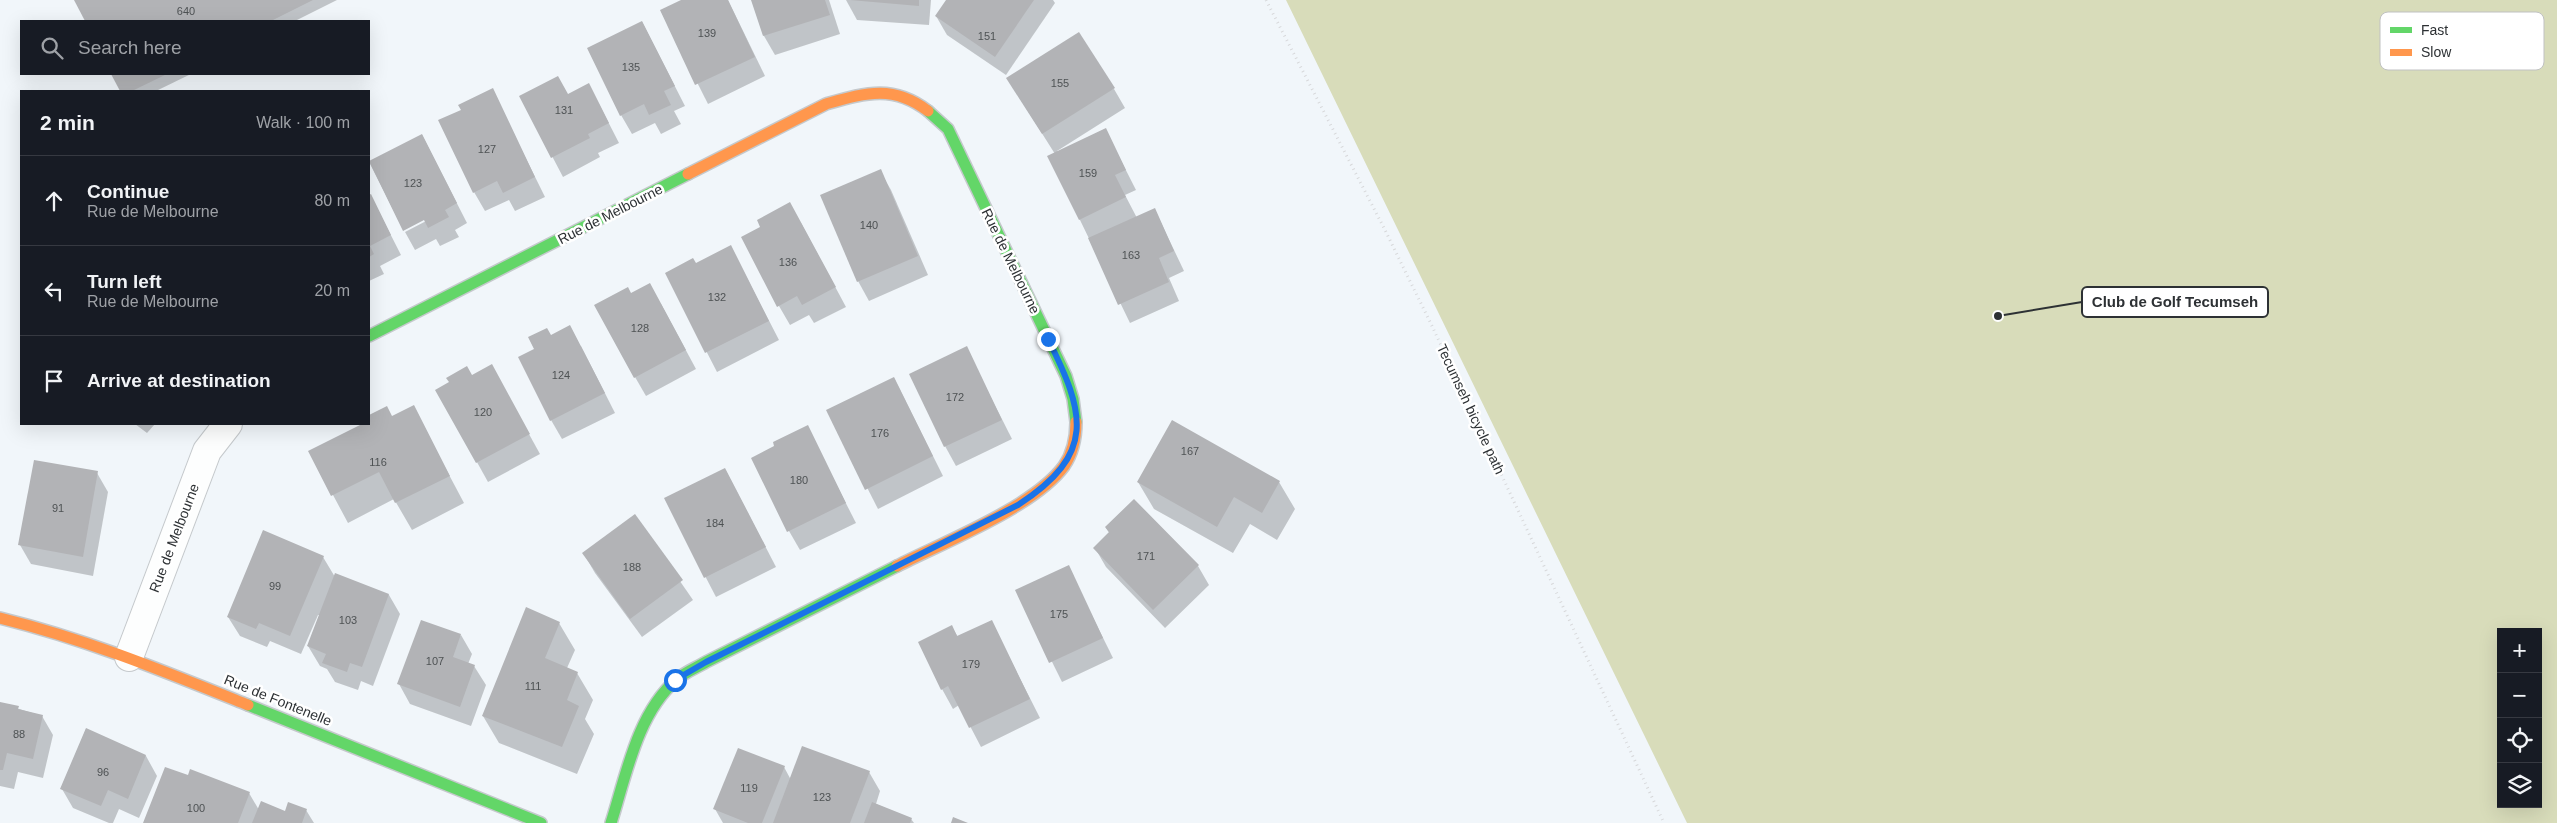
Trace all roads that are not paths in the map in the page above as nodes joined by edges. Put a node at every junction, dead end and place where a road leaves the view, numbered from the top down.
1 (370, 335) edge
2 (227, 425) edge
3 (0, 618) edge
4 (129, 657) junction
5 (541, 823) edge
6 (612, 823) edge

1 - 6 street, Rue de Melbourne
2 - 4 street, Rue de Melbourne
3 - 4 street, Rue de Fontenelle
4 - 5 street, Rue de Fontenelle

